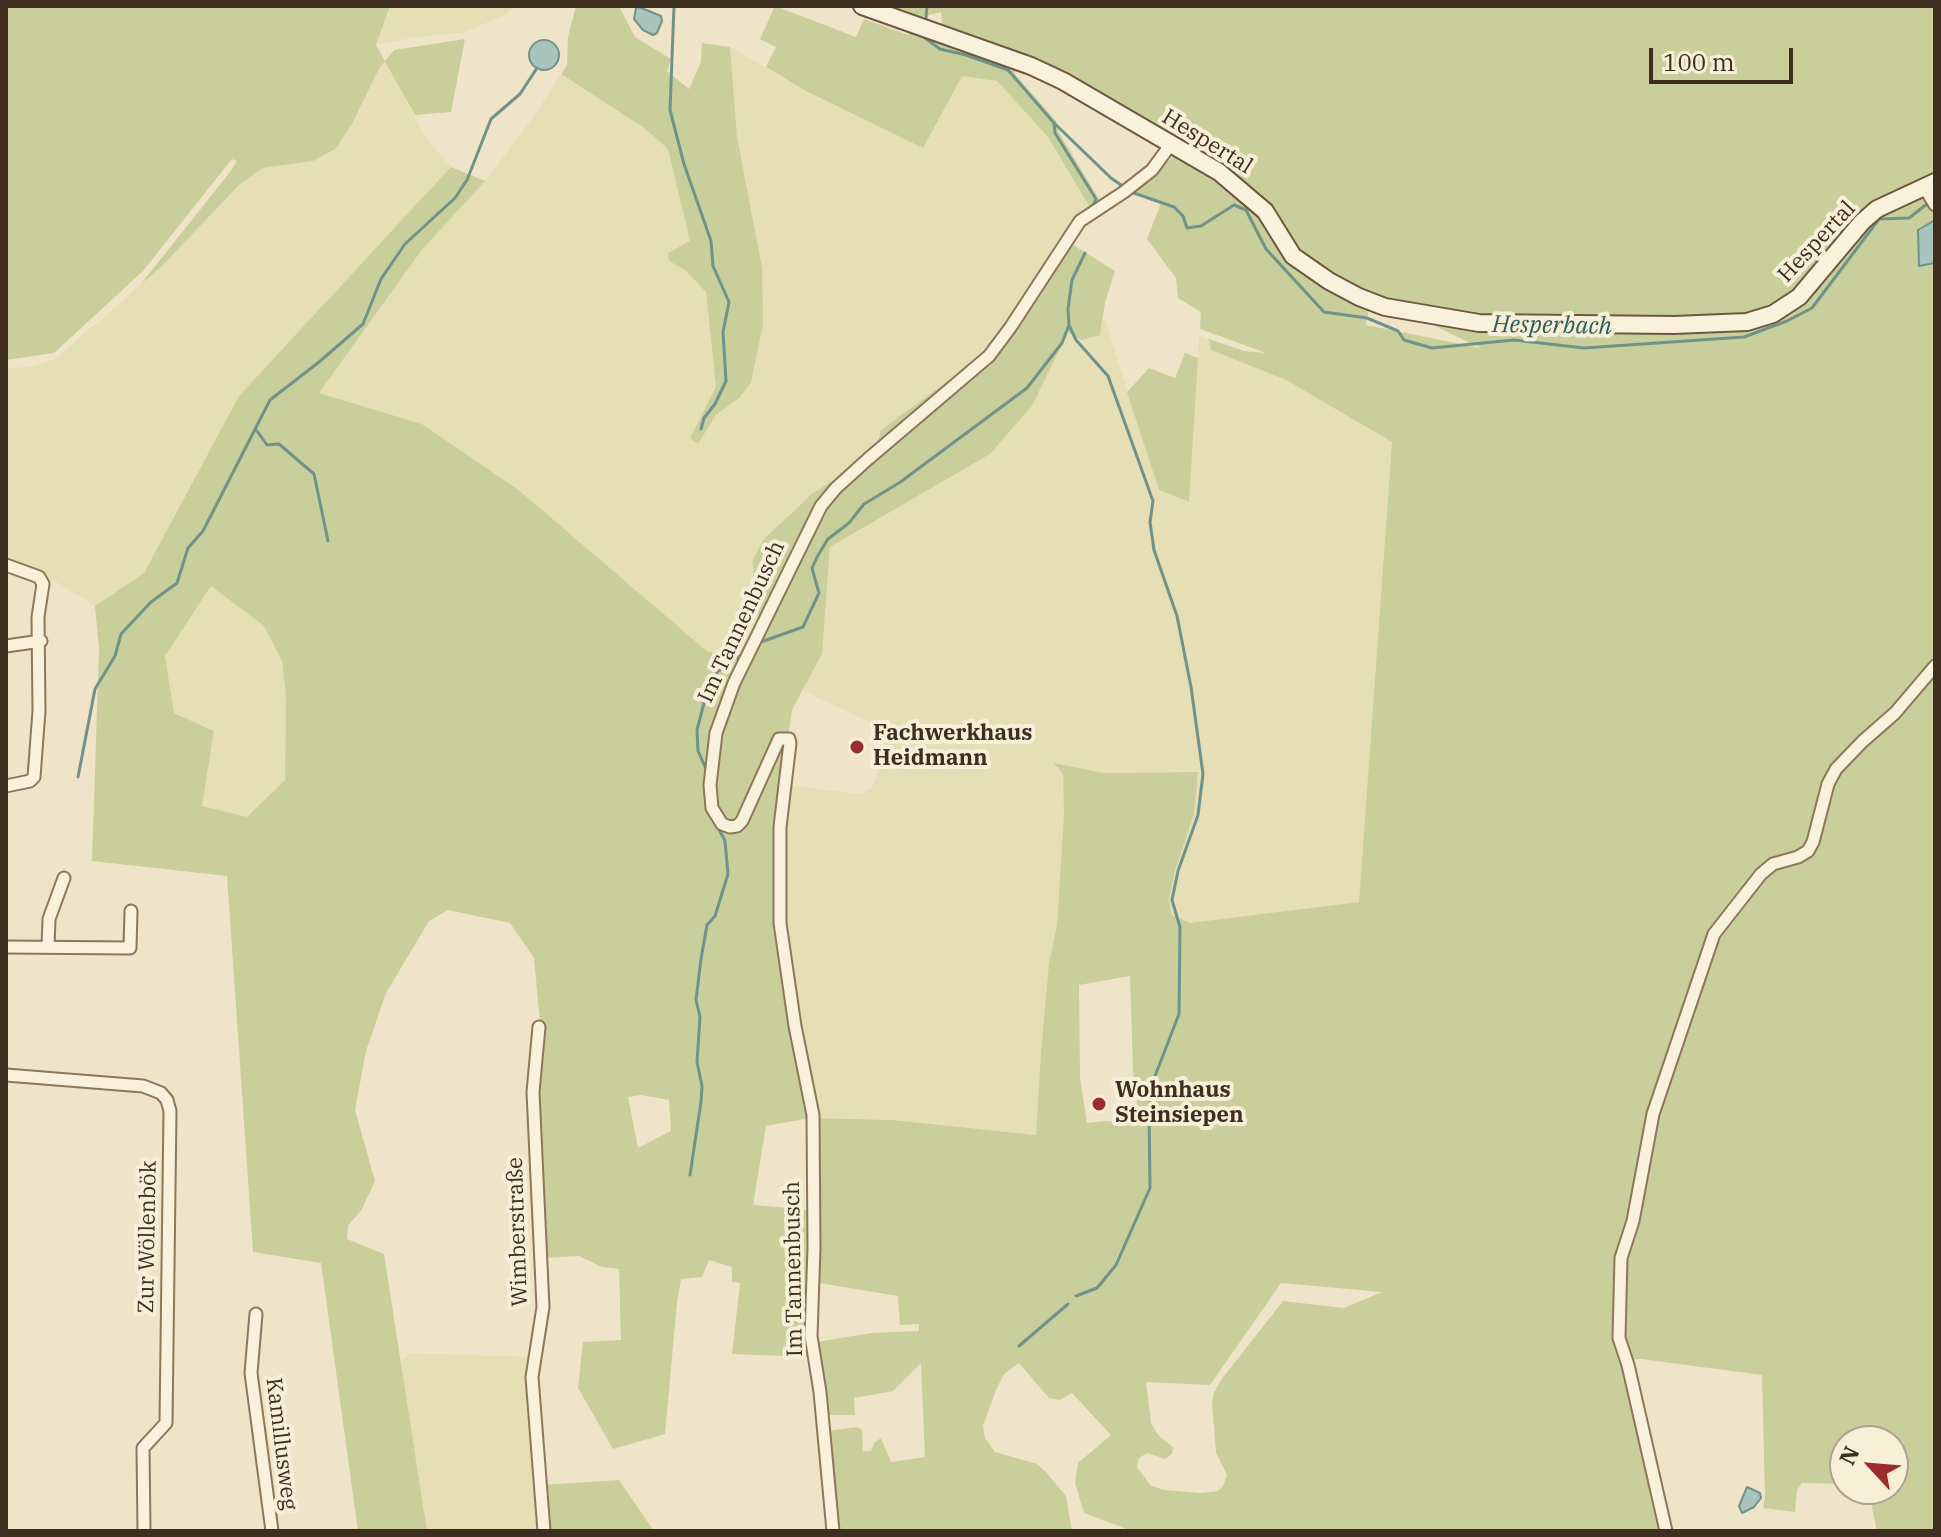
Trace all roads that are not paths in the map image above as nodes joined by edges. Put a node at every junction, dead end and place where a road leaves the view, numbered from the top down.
1 (862, 6) edge
2 (1171, 144) junction
3 (1930, 185) edge
4 (1935, 205) edge
5 (6, 565) edge
6 (41, 641) junction
7 (6, 646) edge
8 (1935, 666) edge
9 (6, 786) edge
10 (64, 878) dead end
11 (131, 911) dead end
12 (6, 947) edge
13 (48, 947) junction
14 (539, 1027) dead end
15 (6, 1075) edge
16 (256, 1314) dead end
17 (144, 1531) edge
18 (272, 1531) edge
19 (544, 1531) edge
20 (833, 1531) edge
21 (1666, 1531) edge

1 - 2 main road, Hespertal
2 - 3 main road, Hespertal
2 - 20 street, Im Tannenbusch
3 - 4 street
5 - 6 street
6 - 7 street
6 - 9 street
8 - 21 street
10 - 13 street
11 - 13 street
12 - 13 street
14 - 19 street, Wimberstraße
15 - 17 street, Zur Wöllenbök
16 - 18 street, Kamillusweg

